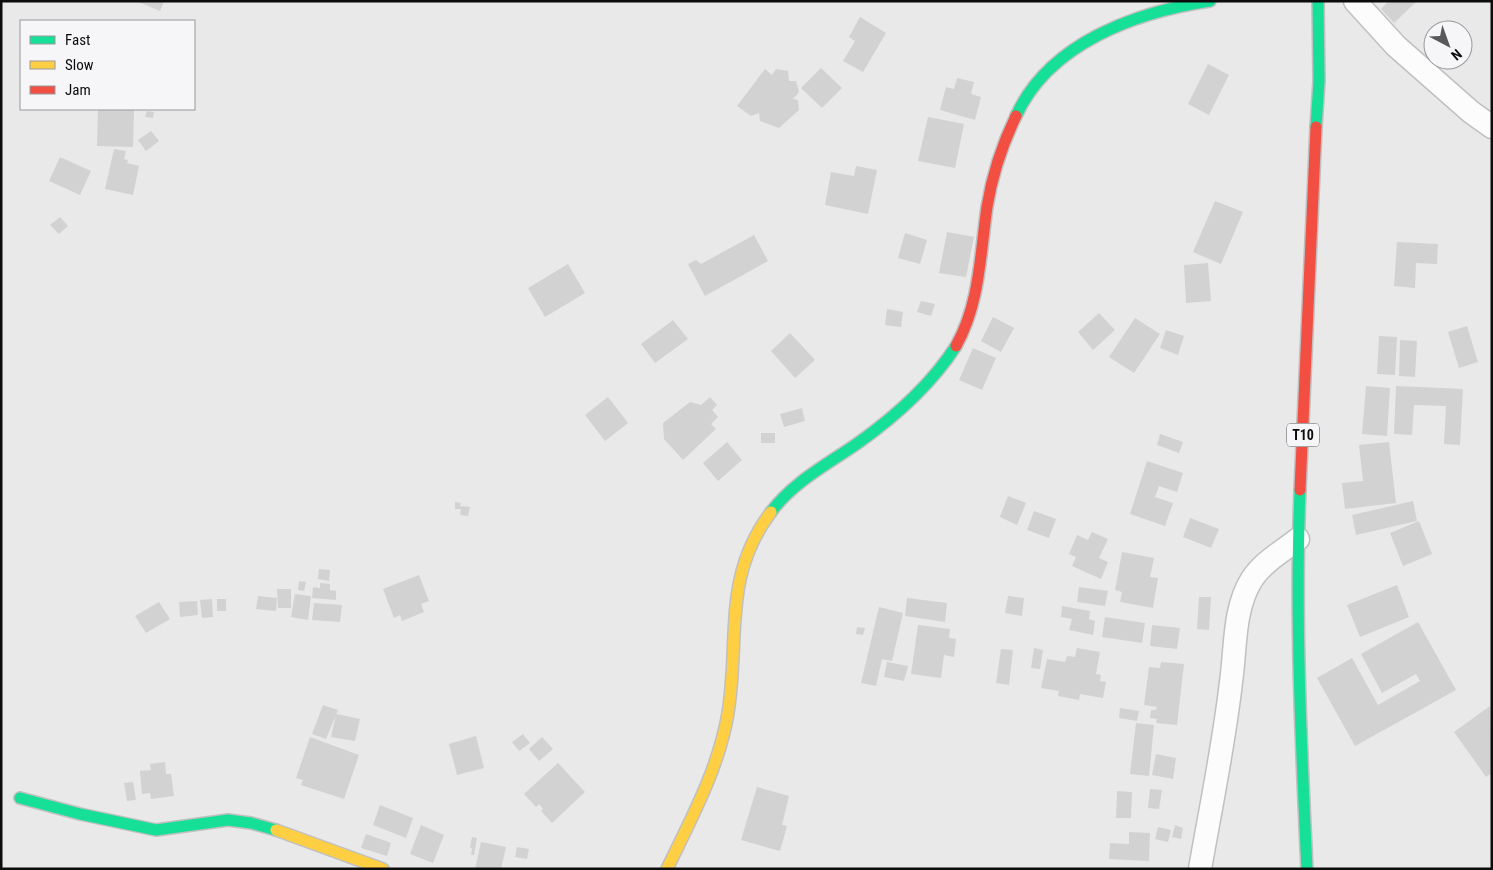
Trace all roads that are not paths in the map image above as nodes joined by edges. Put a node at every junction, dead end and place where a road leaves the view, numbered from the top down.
1 (1210, 1) edge
2 (1318, 1) edge
3 (1355, 1) edge
4 (1492, 127) edge
5 (1298, 539) junction
6 (20, 798) dead end
7 (383, 869) edge
8 (667, 869) edge
9 (1200, 869) edge
10 (1307, 869) edge

1 - 8 main road
2 - 5 main road, T10
3 - 4 street
5 - 9 street
5 - 10 main road, T10
6 - 7 main road

